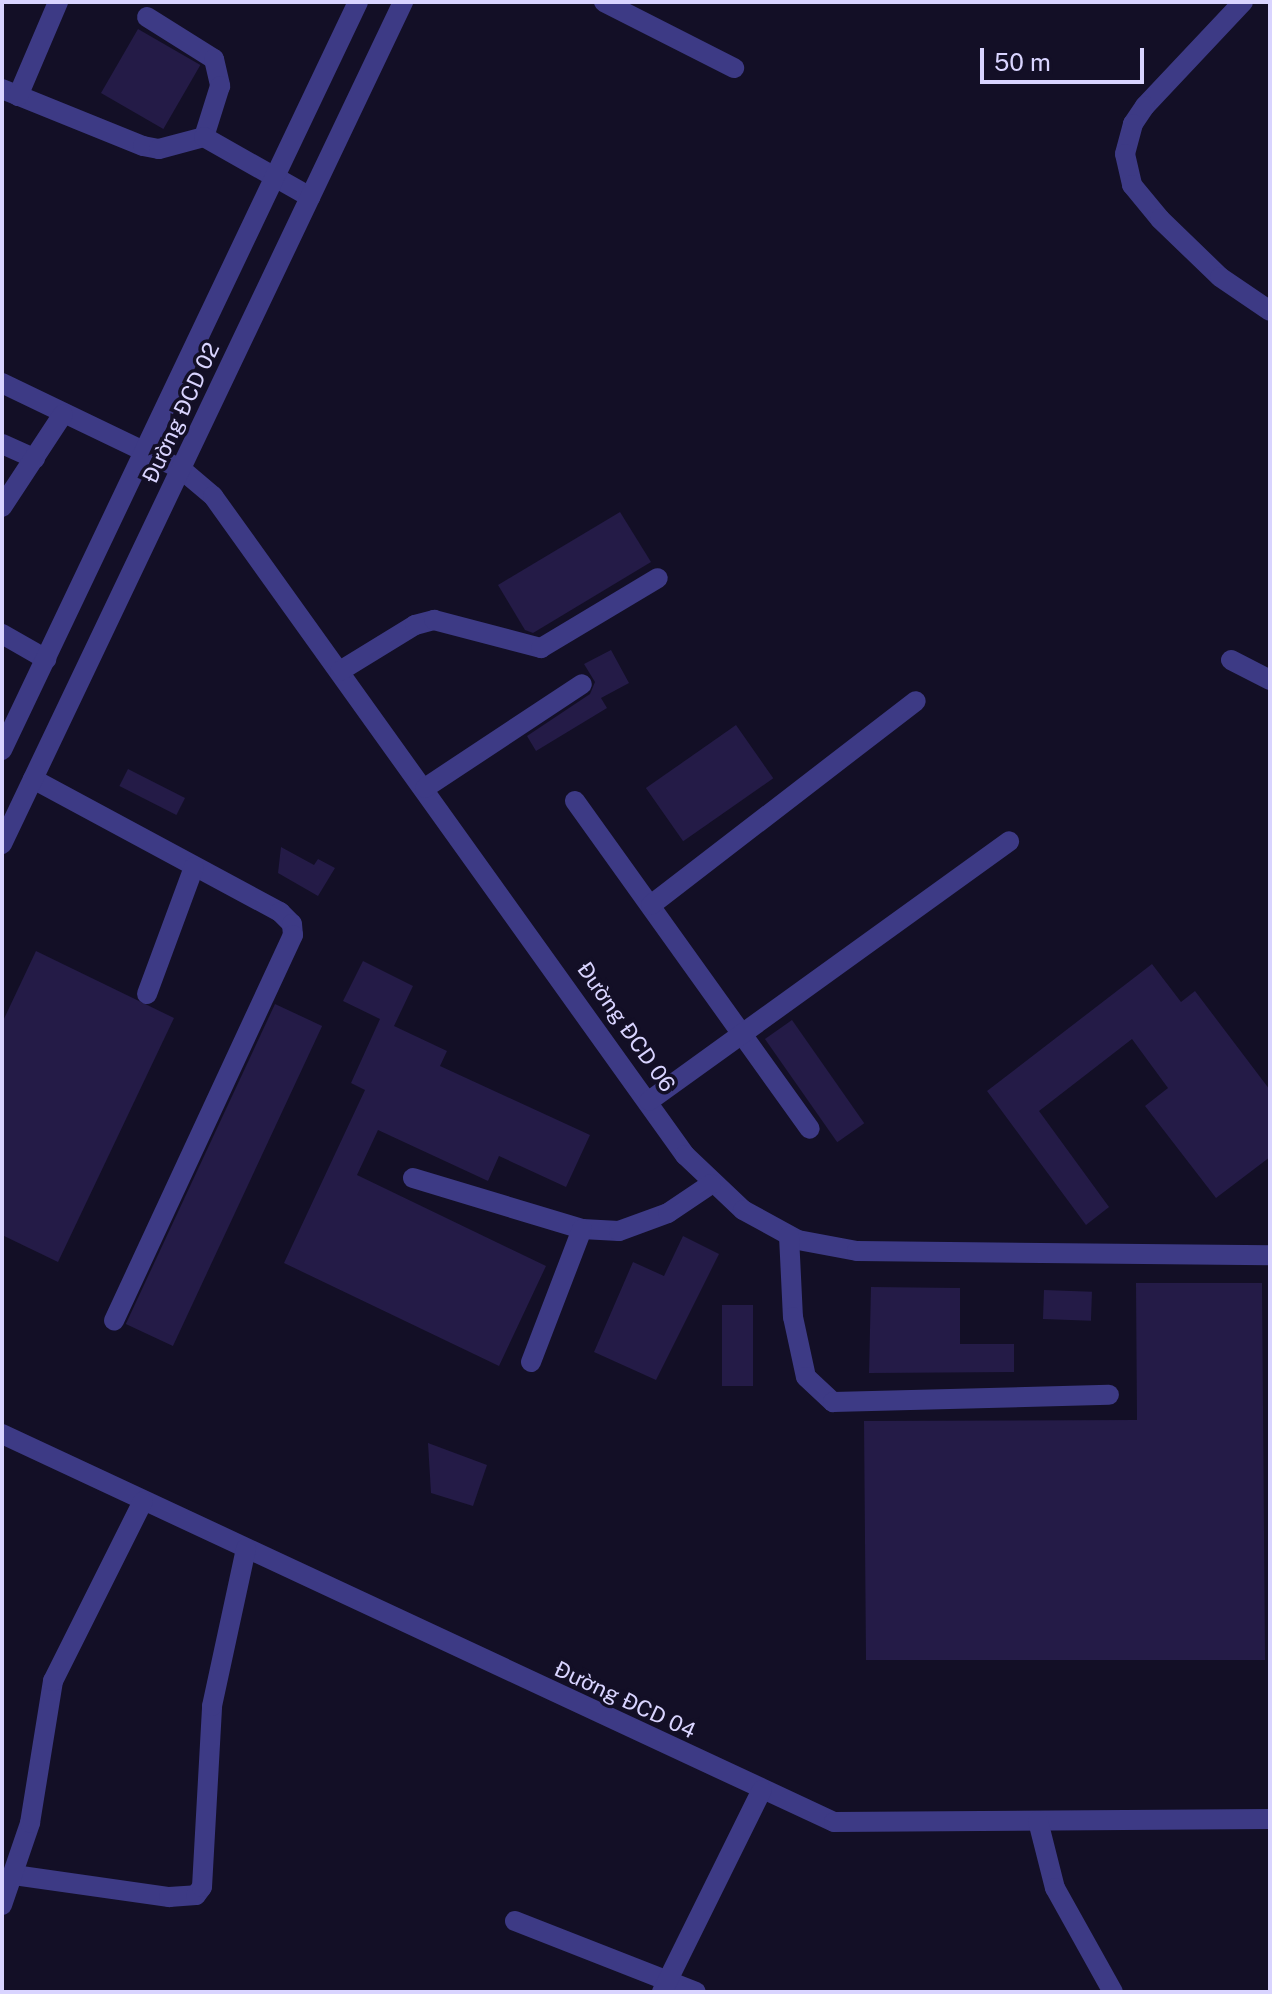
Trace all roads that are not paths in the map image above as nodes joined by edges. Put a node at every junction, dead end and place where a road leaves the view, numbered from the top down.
1 (58, 2) edge
2 (358, 2) edge
3 (403, 2) edge
4 (604, 2) edge
5 (1243, 2) edge
6 (645, 12) edge
7 (147, 17) dead end
8 (734, 68) dead end
9 (10, 92) edge
10 (204, 137) junction
11 (274, 180) junction
12 (310, 197) junction
13 (1270, 311) edge
14 (2, 383) edge
15 (63, 414) junction
16 (2, 444) edge
17 (144, 453) junction
18 (35, 459) junction
19 (181, 469) junction
20 (2, 507) edge
21 (658, 578) dead end
22 (2, 634) edge
23 (46, 659) junction
24 (1231, 660) dead end
25 (340, 671) junction
26 (1270, 680) edge
27 (582, 684) dead end
28 (916, 701) dead end
29 (2, 750) edge
30 (33, 779) junction
31 (425, 788) junction
32 (575, 801) dead end
33 (1009, 841) dead end
34 (2, 844) edge
35 (194, 867) junction
36 (651, 905) junction
37 (147, 994) dead end
38 (744, 1031) junction
39 (649, 1101) junction
40 (810, 1129) dead end
41 (413, 1178) dead end
42 (711, 1184) junction
43 (582, 1229) junction
44 (789, 1236) junction
45 (1270, 1255) edge
46 (114, 1320) dead end
47 (531, 1362) dead end
48 (1109, 1395) dead end
49 (2, 1434) edge
50 (143, 1501) junction
51 (246, 1549) junction
52 (762, 1790) junction
53 (1270, 1819) edge
54 (1038, 1821) junction
55 (14, 1875) junction
56 (2, 1905) edge
57 (515, 1921) dead end
58 (665, 1986) edge
59 (696, 1992) edge
60 (1113, 1992) edge

1 - 9 street
2 - 11 street, Đường ĐCD 02
3 - 12 street, Đường ĐCD 02
4 - 6 street
5 - 13 street
6 - 8 street
7 - 10 street
9 - 10 street
10 - 11 street
11 - 12 street
11 - 17 street, Đường ĐCD 02
12 - 19 street, Đường ĐCD 02
14 - 15 street, Đường ĐCD 06
15 - 17 street, Đường ĐCD 06
15 - 18 street
16 - 18 street
17 - 19 street, Đường ĐCD 06
17 - 23 street, Đường ĐCD 02
18 - 20 street
19 - 25 street, Đường ĐCD 06
19 - 30 street, Đường ĐCD 02
21 - 25 street
22 - 23 street
23 - 29 street, Đường ĐCD 02
24 - 26 street
25 - 31 street, Đường ĐCD 06
27 - 31 street
28 - 36 street
30 - 34 street, Đường ĐCD 02
30 - 35 street
31 - 39 street, Đường ĐCD 06
32 - 36 street
33 - 38 street
35 - 37 street
35 - 46 street
36 - 38 street
38 - 39 street
38 - 40 street
39 - 42 street, Đường ĐCD 06
41 - 43 street
42 - 43 street
42 - 44 street, Đường ĐCD 06
43 - 47 street
44 - 45 street, Đường ĐCD 06
44 - 48 street
49 - 50 street, Đường ĐCD 04
50 - 51 street, Đường ĐCD 04
50 - 55 street
51 - 52 street, Đường ĐCD 04
51 - 55 street
52 - 54 street, Đường ĐCD 04
52 - 58 street
53 - 54 street, Đường ĐCD 04
54 - 60 street
55 - 56 street
57 - 58 street
58 - 59 street

